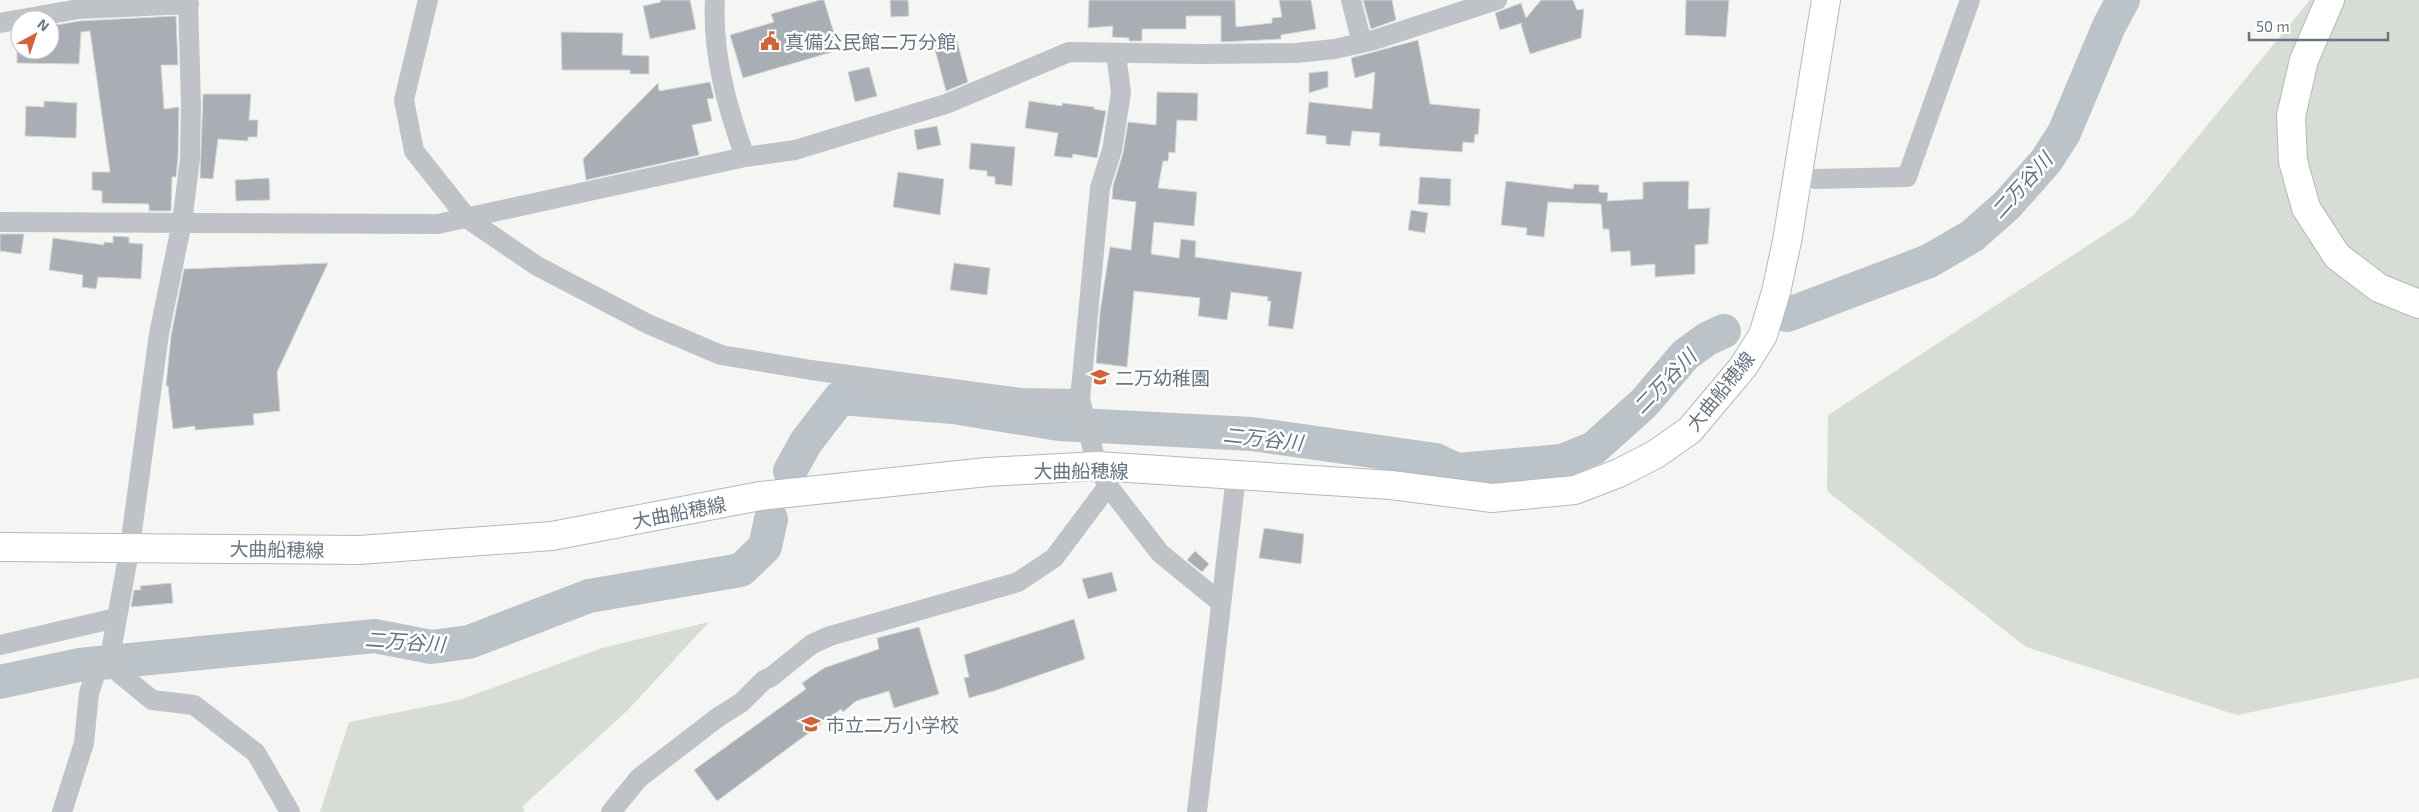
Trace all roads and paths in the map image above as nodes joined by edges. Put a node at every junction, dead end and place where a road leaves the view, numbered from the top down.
1 (428, 0) edge
2 (715, 0) edge
3 (1351, 0) edge
4 (1497, 0) edge
5 (1826, 0) edge
6 (1970, 0) edge
7 (2330, 0) edge
8 (188, 2) edge
9 (74, 5) edge
10 (0, 24) edge
11 (1362, 43) junction
12 (1116, 53) junction
13 (745, 157) junction
14 (1815, 178) dead end
15 (468, 219) junction
16 (0, 222) edge
17 (182, 222) junction
18 (2419, 304) edge
19 (1080, 399) junction
20 (1102, 476) junction
21 (1236, 476) junction
22 (130, 546) junction
23 (0, 547) edge
24 (1220, 602) junction
25 (116, 618) junction
26 (0, 645) edge
27 (113, 668) junction
28 (62, 812) edge
29 (290, 812) edge
30 (610, 812) edge
31 (1197, 812) edge

1 - 15 street
2 - 13 street
3 - 11 street
4 - 11 street
5 - 21 main road, 大曲船穂線
6 - 14 street
7 - 18 main road
8 - 9 street
8 - 17 street
9 - 10 street
11 - 12 street
12 - 13 street
12 - 19 street
13 - 15 street
15 - 17 street
15 - 19 street
16 - 17 street
17 - 22 street
19 - 20 street
20 - 21 main road, 大曲船穂線
20 - 22 main road, 大曲船穂線
20 - 24 street
20 - 30 street
21 - 24 street
22 - 23 main road, 大曲船穂線
22 - 25 street
24 - 31 street
25 - 26 street
25 - 27 street
27 - 28 street
27 - 29 street

